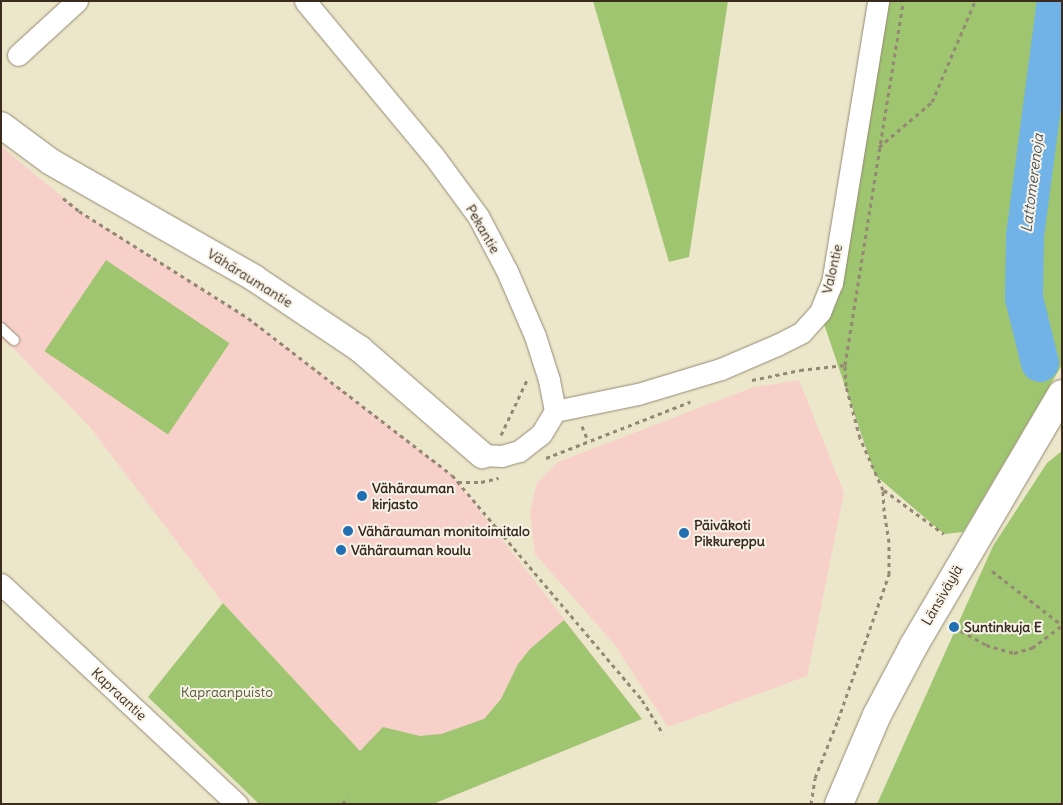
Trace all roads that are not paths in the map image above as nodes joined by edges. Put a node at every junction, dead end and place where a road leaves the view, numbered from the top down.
1 (77, 1) edge
2 (305, 1) edge
3 (878, 1) edge
4 (18, 55) dead end
5 (1, 125) edge
6 (1, 328) edge
7 (14, 340) dead end
8 (1062, 394) edge
9 (555, 411) junction
10 (490, 450) joint
11 (1, 584) edge
12 (236, 804) edge
13 (839, 804) edge

1 - 4 street
2 - 9 street, Pekantie
3 - 9 street, Valontie
5 - 10 street, Vähäraumantie
6 - 7 lane
8 - 13 main road, Länsiväylä
9 - 10 street
11 - 12 street, Kapraantie

